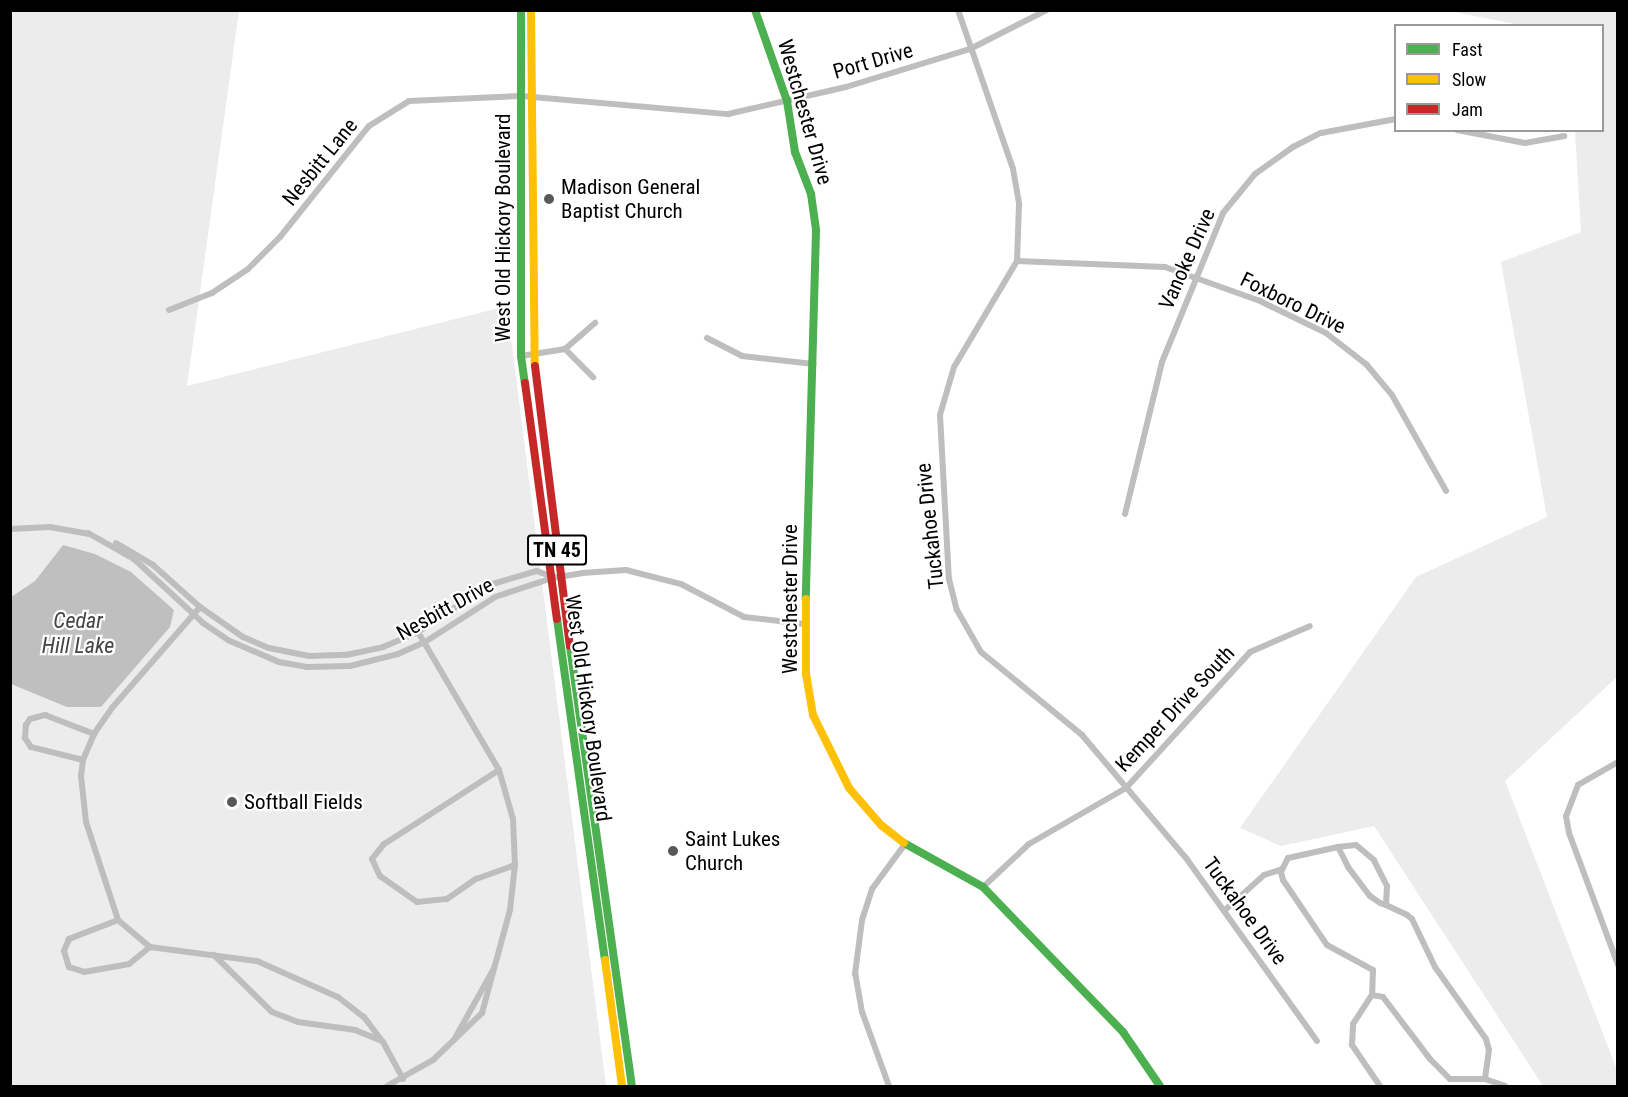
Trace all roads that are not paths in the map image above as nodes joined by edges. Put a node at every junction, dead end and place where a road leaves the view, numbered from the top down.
1 (521, 10) edge
2 (531, 10) edge
3 (755, 10) edge
4 (958, 10) edge
5 (1047, 10) edge
6 (970, 49) junction
7 (521, 96) junction
8 (531, 97) junction
9 (787, 101) junction
10 (1394, 119) edge
11 (1467, 132) edge
12 (1564, 136) dead end
13 (1017, 261) junction
14 (1195, 281) junction
15 (169, 310) dead end
16 (595, 323) dead end
17 (707, 338) dead end
18 (565, 349) junction
19 (534, 355) junction
20 (521, 356) junction
21 (814, 364) junction
22 (593, 377) dead end
23 (1446, 491) dead end
24 (1125, 514) dead end
25 (10, 529) edge
26 (88, 533) junction
27 (556, 577) junction
28 (200, 607) junction
29 (193, 615) junction
30 (805, 624) junction
31 (1310, 626) dead end
32 (418, 632) junction
33 (425, 642) junction
34 (94, 734) junction
35 (83, 760) junction
36 (1617, 762) edge
37 (499, 770) junction
38 (1126, 788) junction
39 (905, 844) junction
40 (1338, 847) junction
41 (515, 865) junction
42 (1282, 869) junction
43 (983, 887) junction
44 (1386, 905) junction
45 (1224, 911) junction
46 (118, 920) junction
47 (150, 947) junction
48 (214, 955) junction
49 (500, 955) junction
50 (1617, 965) edge
51 (1372, 995) junction
52 (1317, 1041) dead end
53 (384, 1042) junction
54 (452, 1043) junction
55 (403, 1079) junction
56 (1485, 1079) junction
57 (387, 1086) edge
58 (622, 1086) edge
59 (633, 1086) edge
60 (889, 1086) edge
61 (1160, 1086) edge
62 (1380, 1086) edge
63 (1505, 1086) edge

1 - 7 main road, West Old Hickory Boulevard / TN 45
2 - 8 main road, West Old Hickory Boulevard / TN 45
3 - 9 main road, Westchester Drive
4 - 6 street, Tuckahoe Drive
5 - 6 street, Port Drive
6 - 9 street, Port Drive
6 - 13 street, Tuckahoe Drive
7 - 8 street, Port Drive
7 - 15 street, Nesbitt Lane
7 - 20 main road, West Old Hickory Boulevard / TN 45
8 - 9 street, Port Drive
8 - 19 main road, West Old Hickory Boulevard / TN 45
9 - 21 main road, Westchester Drive
10 - 14 street, Vanoke Drive
11 - 12 street
13 - 14 street, Foxboro Drive
13 - 38 street, Tuckahoe Drive
14 - 23 street, Foxboro Drive
14 - 24 street, Vanoke Drive
16 - 18 street
17 - 21 street
18 - 19 street
18 - 22 street
19 - 20 street
19 - 27 main road, West Old Hickory Boulevard / TN 45
20 - 27 main road, West Old Hickory Boulevard / TN 45
21 - 30 main road, Westchester Drive
25 - 26 street, Nesbitt Drive
26 - 28 street, Nesbitt Drive
26 - 29 street, Nesbitt Drive
27 - 30 street
27 - 32 street, Nesbitt Drive
27 - 33 street, Nesbitt Drive
27 - 58 main road, West Old Hickory Boulevard / TN 45
27 - 59 main road, West Old Hickory Boulevard / TN 45
28 - 29 street
28 - 32 street, Nesbitt Drive
29 - 33 street, Nesbitt Drive
29 - 34 street
30 - 39 main road, Westchester Drive
31 - 38 street, Kemper Drive South
32 - 33 street
33 - 37 street
34 - 35 street
34 - 35 street
35 - 46 street
36 - 50 street
37 - 41 street
37 - 41 street
38 - 43 street, Kemper Drive South
38 - 45 street, Tuckahoe Drive
39 - 43 main road, Westchester Drive
39 - 60 street
40 - 42 street
40 - 44 street
40 - 44 street
41 - 49 street
42 - 45 street
42 - 51 street
43 - 61 main road, Westchester Drive
44 - 56 street
45 - 52 street, Tuckahoe Drive
46 - 47 street
46 - 47 street
47 - 48 street
48 - 53 street
48 - 53 street
49 - 54 street
49 - 54 street
51 - 56 street
51 - 62 street
53 - 55 street
54 - 55 street
55 - 57 street
56 - 63 street

